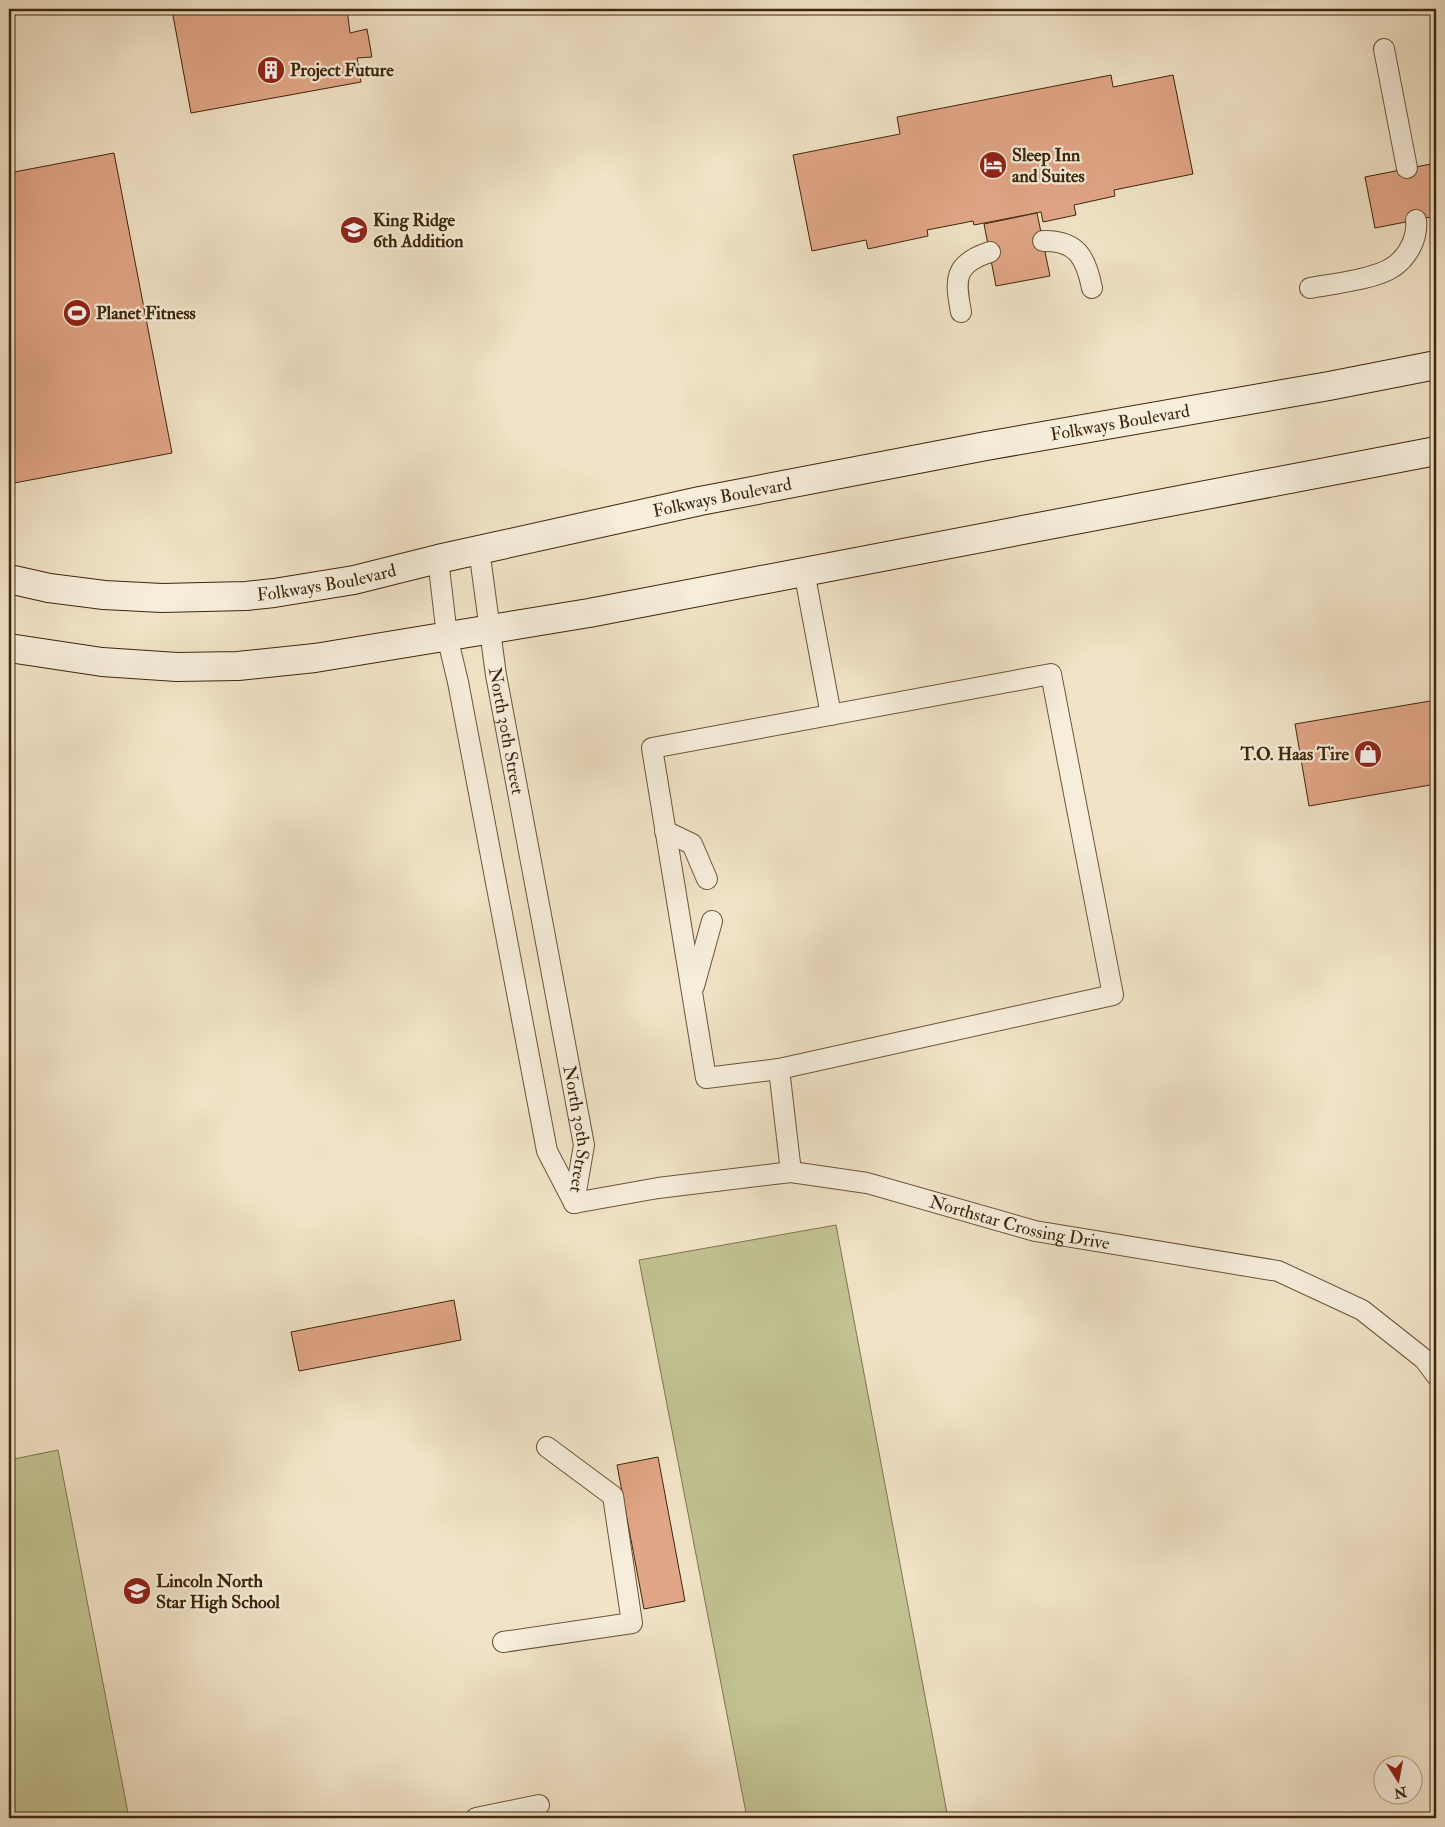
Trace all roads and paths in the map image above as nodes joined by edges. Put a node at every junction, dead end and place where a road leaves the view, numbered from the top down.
1 (1384, 49) dead end
2 (1407, 168) dead end
3 (1416, 220) dead end
4 (1043, 241) dead end
5 (990, 252) dead end
6 (1092, 288) dead end
7 (1310, 288) dead end
8 (962, 312) dead end
9 (1436, 365) edge
10 (1436, 451) edge
11 (479, 550) junction
12 (438, 559) junction
13 (804, 571) junction
14 (9, 579) edge
15 (490, 630) junction
16 (447, 636) junction
17 (9, 648) edge
18 (831, 715) junction
19 (665, 831) junction
20 (707, 879) dead end
21 (712, 920) dead end
22 (692, 994) junction
23 (780, 1069) junction
24 (791, 1172) junction
25 (574, 1203) junction
26 (1436, 1375) edge
27 (546, 1447) dead end
28 (503, 1642) dead end
29 (540, 1805) dead end
30 (476, 1818) edge

1 - 2 lane
3 - 7 lane
4 - 6 lane
5 - 8 lane
9 - 11 street, Folkways Boulevard
10 - 13 street
11 - 12 street, Folkways Boulevard
11 - 15 lane, North 30th Street
12 - 14 street, Folkways Boulevard
12 - 16 lane, North 30th Street
13 - 15 street
13 - 18 lane
15 - 16 street
15 - 25 lane, North 30th Street
16 - 17 street
16 - 25 lane, North 30th Street
18 - 19 lane
18 - 23 lane
19 - 20 lane
19 - 22 lane
21 - 22 lane
22 - 23 lane
23 - 24 lane
24 - 25 lane, Northstar Crossing Drive
24 - 26 lane, Northstar Crossing Drive
27 - 28 lane
29 - 30 lane

